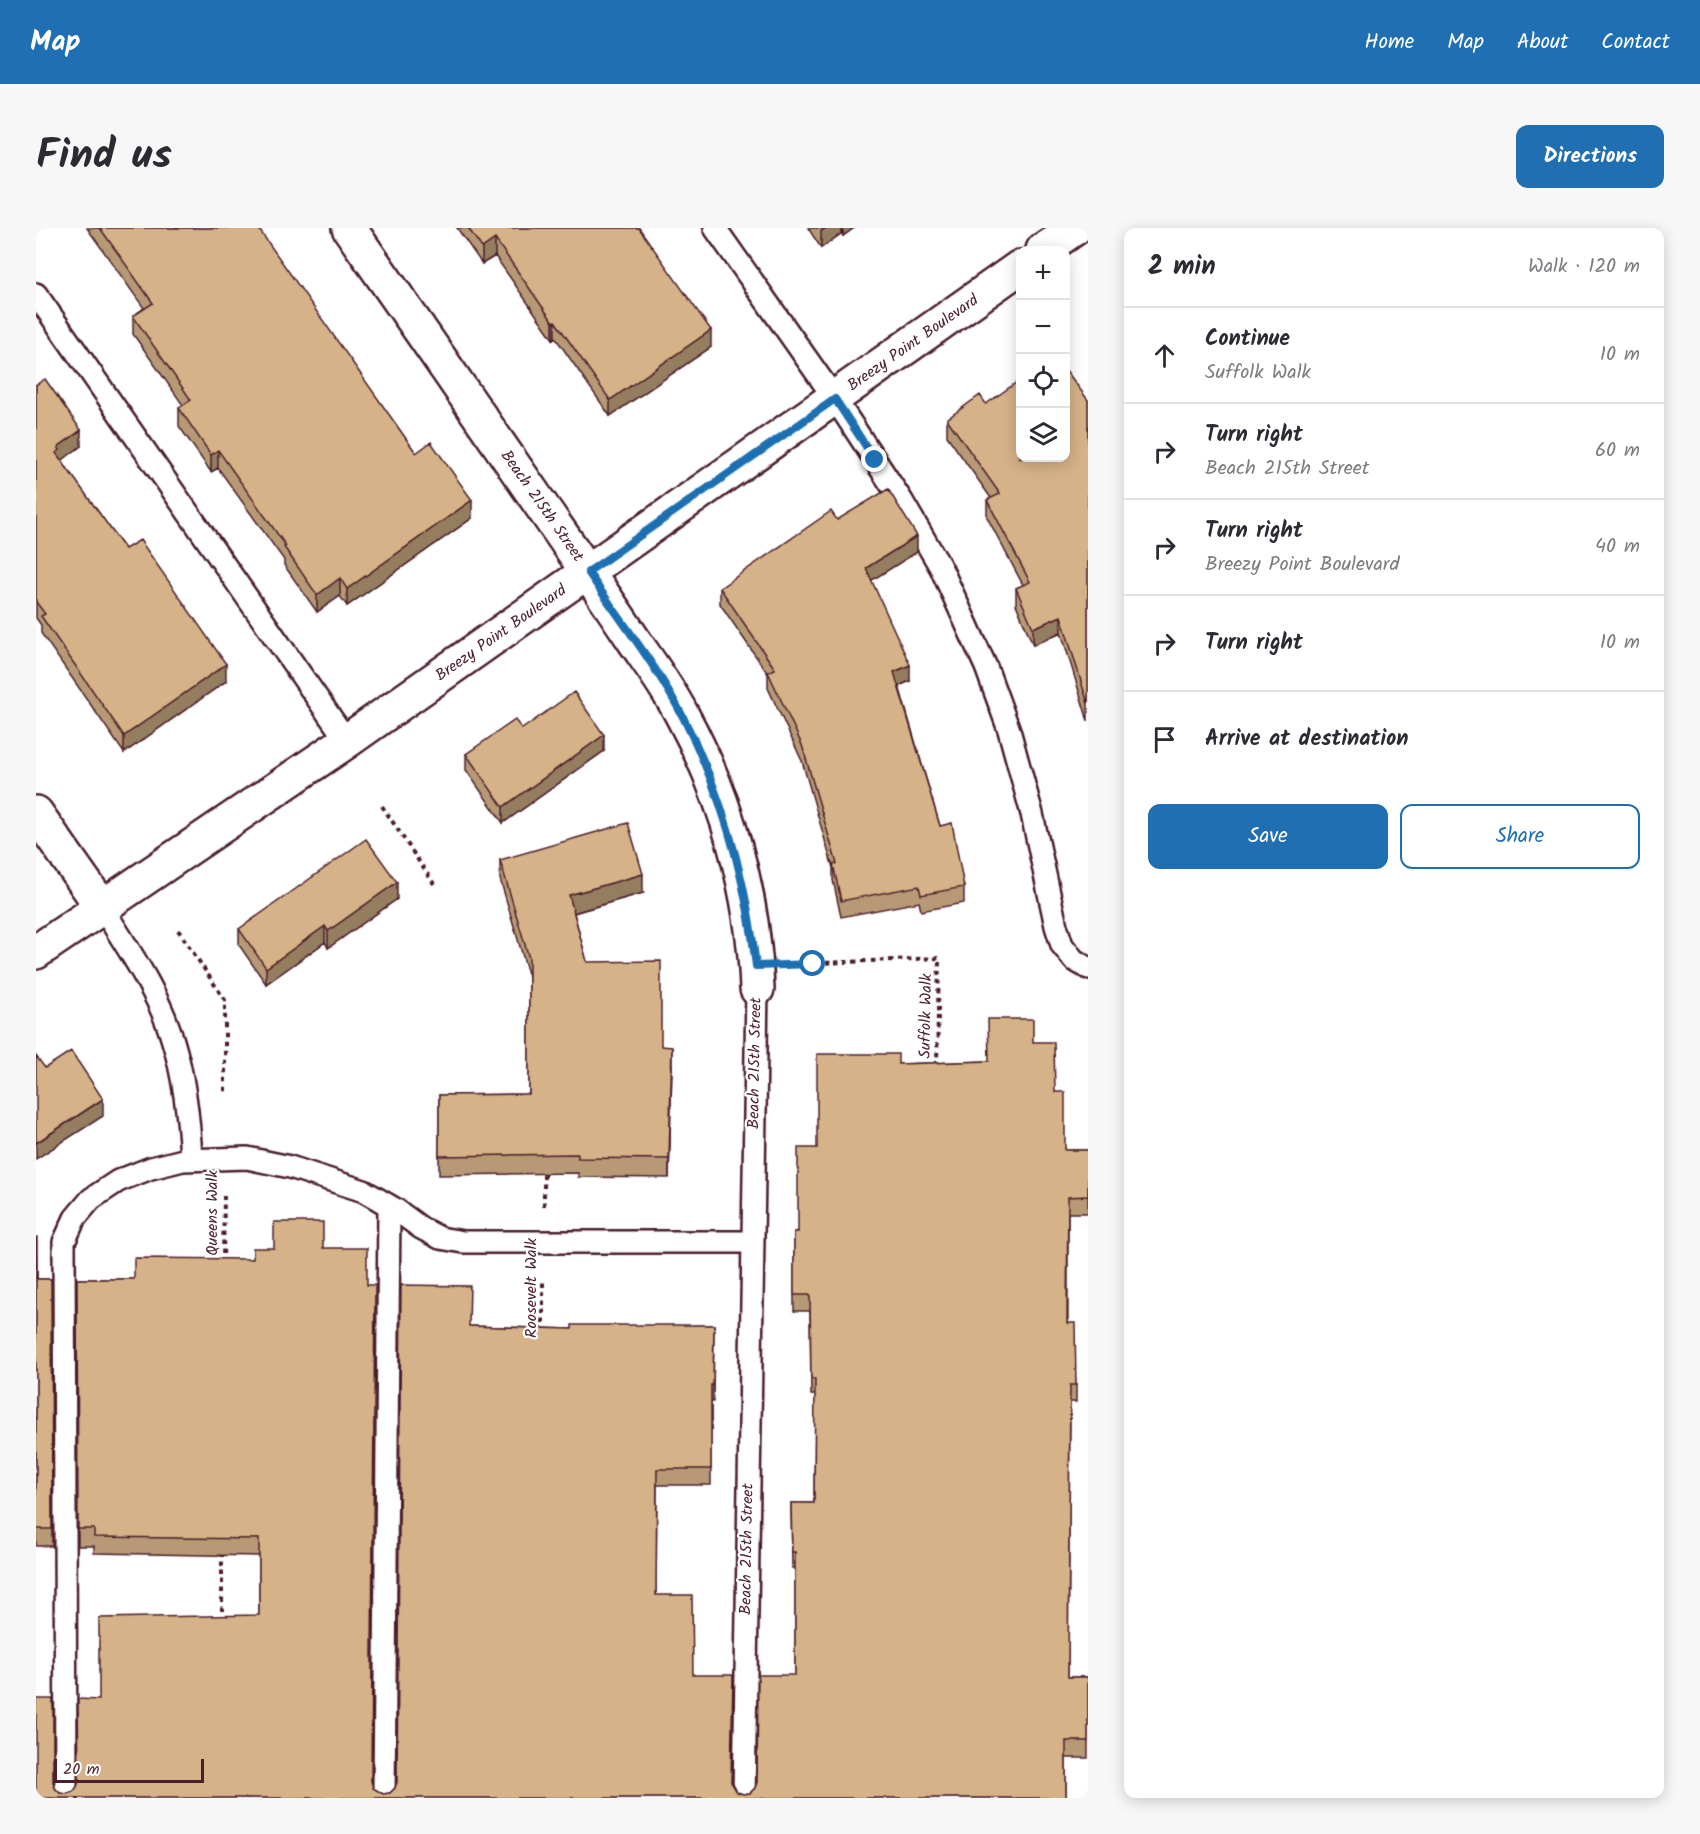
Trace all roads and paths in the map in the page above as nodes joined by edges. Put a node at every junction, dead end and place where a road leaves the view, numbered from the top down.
1 (349, 228) edge
2 (715, 228) edge
3 (1075, 228) edge
4 (1082, 228) edge
5 (1088, 237) edge
6 (1049, 246) edge
7 (1016, 270) edge
8 (36, 294) edge
9 (835, 399) junction
10 (588, 572) junction
11 (347, 741) junction
12 (382, 806) dead end
13 (36, 813) edge
14 (434, 884) dead end
15 (102, 907) junction
16 (178, 930) dead end
17 (36, 952) edge
18 (1088, 968) edge
19 (756, 977) junction
20 (937, 1076) edge
21 (224, 1158) junction
22 (191, 1159) junction
23 (544, 1168) edge
24 (389, 1206) junction
25 (544, 1242) junction
26 (751, 1242) junction
27 (224, 1265) edge
28 (543, 1335) edge
29 (222, 1549) edge
30 (222, 1620) edge
31 (66, 1798) edge
32 (384, 1798) edge
33 (744, 1798) edge

1 - 10 street, Beach 215th Street
2 - 9 lane
3 - 6 street
4 - 5 street
7 - 9 street, Breezy Point Boulevard
8 - 11 lane
9 - 10 street, Breezy Point Boulevard
9 - 18 lane
10 - 11 street, Breezy Point Boulevard
10 - 19 street, Beach 215th Street
11 - 15 street, Breezy Point Boulevard
12 - 14 path
13 - 15 street
15 - 17 street, Breezy Point Boulevard
15 - 22 lane
16 - 21 path, Queens Walk
19 - 20 path, Suffolk Walk
19 - 26 lane, Beach 215th Street
21 - 22 lane
21 - 24 lane
21 - 27 path, Queens Walk
22 - 31 lane
23 - 25 path, Roosevelt Walk
24 - 25 lane
24 - 32 lane
25 - 26 lane
25 - 28 path, Roosevelt Walk
26 - 33 lane, Beach 215th Street
29 - 30 path

